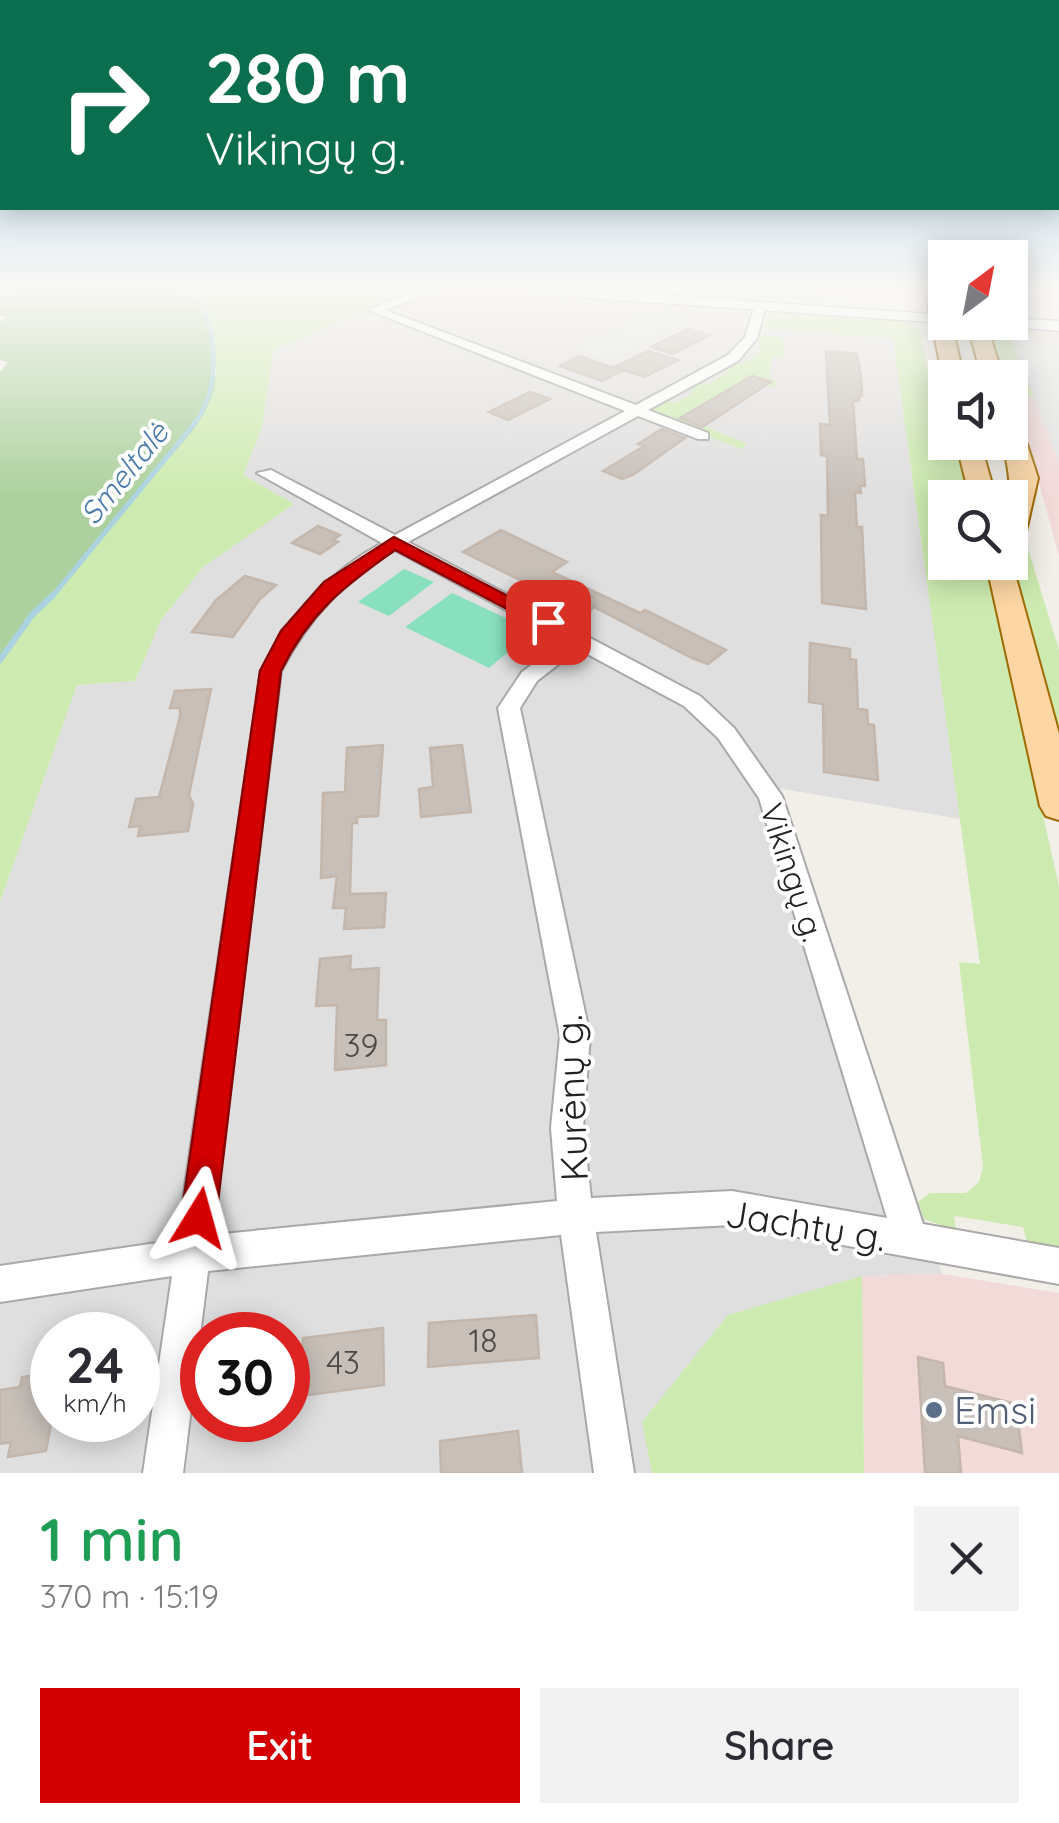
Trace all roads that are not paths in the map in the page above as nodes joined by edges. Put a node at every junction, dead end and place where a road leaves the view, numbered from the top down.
1 (500, 359) edge
2 (728, 359) edge
3 (633, 410) junction
4 (703, 436) dead end
5 (973, 460) edge
6 (1020, 460) edge
7 (976, 470) junction
8 (264, 473) dead end
9 (1026, 478) joint
10 (978, 480) edge
11 (394, 542) junction
12 (1009, 580) edge
13 (578, 638) junction
14 (1059, 806) edge
15 (576, 1216) junction
16 (911, 1241) junction
17 (194, 1255) junction
18 (1059, 1266) edge
19 (0, 1284) edge
20 (163, 1473) edge
21 (614, 1473) edge

1 - 3 street
2 - 3 street
3 - 4 street
3 - 11 street
5 - 7 main road
6 - 9 main road
7 - 9 main road
7 - 10 main road
8 - 11 street, Vikingų g.
11 - 13 street, Vikingų g.
11 - 17 street
12 - 14 main road
13 - 15 street, Kurėnų g.
13 - 16 street, Vikingų g.
15 - 16 street, Jachtų g.
15 - 17 street, Jachtų g.
15 - 21 street, Kurėnų g.
16 - 18 street, Jachtų g.
17 - 19 street, Jachtų g.
17 - 20 street

